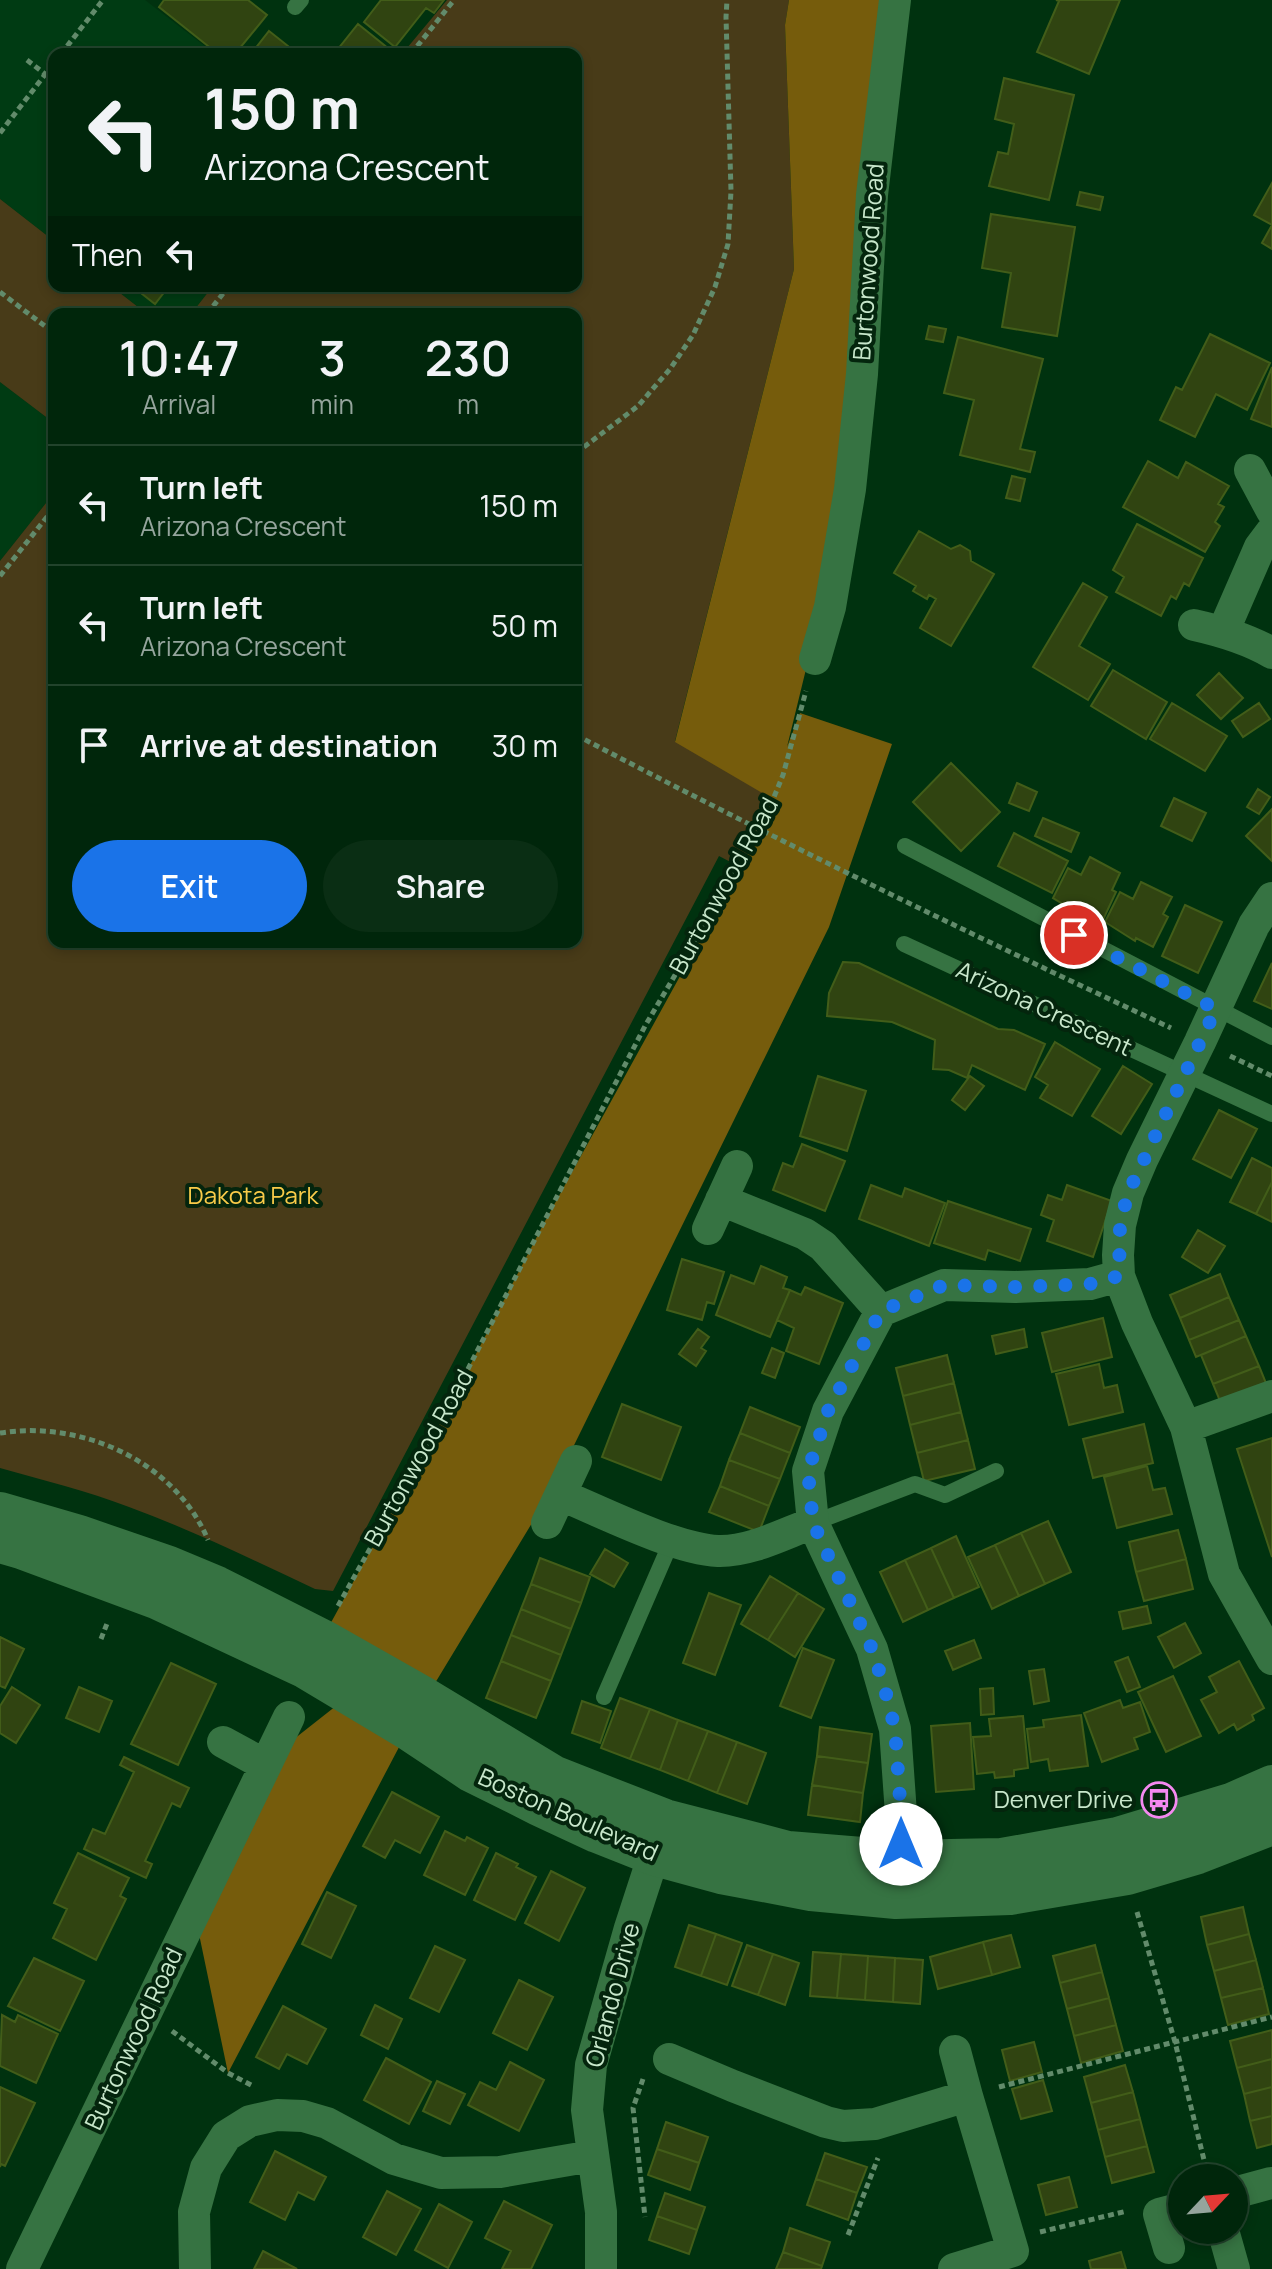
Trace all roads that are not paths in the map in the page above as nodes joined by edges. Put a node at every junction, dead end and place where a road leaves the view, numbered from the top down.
1 (895, 0) edge
2 (1250, 470) dead end
3 (1272, 511) edge
4 (1272, 531) edge
5 (1272, 653) edge
6 (815, 659) road end
7 (905, 846) dead end
8 (1272, 898) edge
9 (904, 944) dead end
10 (1216, 1009) junction
11 (1272, 1037) edge
12 (1185, 1074) junction
13 (1272, 1114) edge
14 (737, 1166) dead end
15 (721, 1200) junction
16 (708, 1229) dead end
17 (1119, 1276) junction
18 (881, 1311) junction
19 (1272, 1396) edge
20 (1186, 1427) junction
21 (576, 1461) dead end
22 (996, 1471) dead end
23 (0, 1512) edge
24 (813, 1523) junction
25 (672, 1540) junction
26 (0, 1543) edge
27 (1272, 1659) edge
28 (604, 1697) dead end
29 (289, 1717) dead end
30 (223, 1742) dead end
31 (265, 1765) junction
32 (1272, 1785) edge
33 (1272, 1825) edge
34 (660, 1838) junction
35 (898, 1879) junction
36 (955, 2051) dead end
37 (657, 2067) road end
38 (967, 2096) junction
39 (592, 2156) junction
40 (1272, 2184) edge
41 (1248, 2190) edge
42 (1169, 2244) edge
43 (1227, 2244) edge
44 (1169, 2248) dead end
45 (22, 2269) edge
46 (195, 2269) edge
47 (601, 2269) edge
48 (954, 2269) edge
49 (1234, 2269) edge

1 - 6 street, Burtonwood Road
2 - 3 street
4 - 5 street
7 - 10 lane
8 - 10 street
9 - 12 lane, Arizona Crescent
10 - 11 lane
10 - 12 street
12 - 13 lane, Arizona Crescent
12 - 17 street
14 - 15 street
15 - 16 street
15 - 18 street
17 - 18 street
17 - 20 street
18 - 24 street
19 - 20 street
20 - 27 street
21 - 25 street
22 - 24 lane
23 - 34 street, Boston Boulevard
24 - 25 street
24 - 35 street
25 - 28 lane
26 - 34 street, Boston Boulevard
29 - 31 street, Burtonwood Road
30 - 31 street
31 - 45 street, Burtonwood Road
32 - 35 street, Boston Boulevard
33 - 35 street, Boston Boulevard
34 - 35 street, Boston Boulevard
34 - 39 street, Orlando Drive
36 - 38 street
37 - 38 street
38 - 48 street
39 - 46 street
39 - 47 street, Orlando Drive
40 - 41 street
42 - 44 street
43 - 49 street

